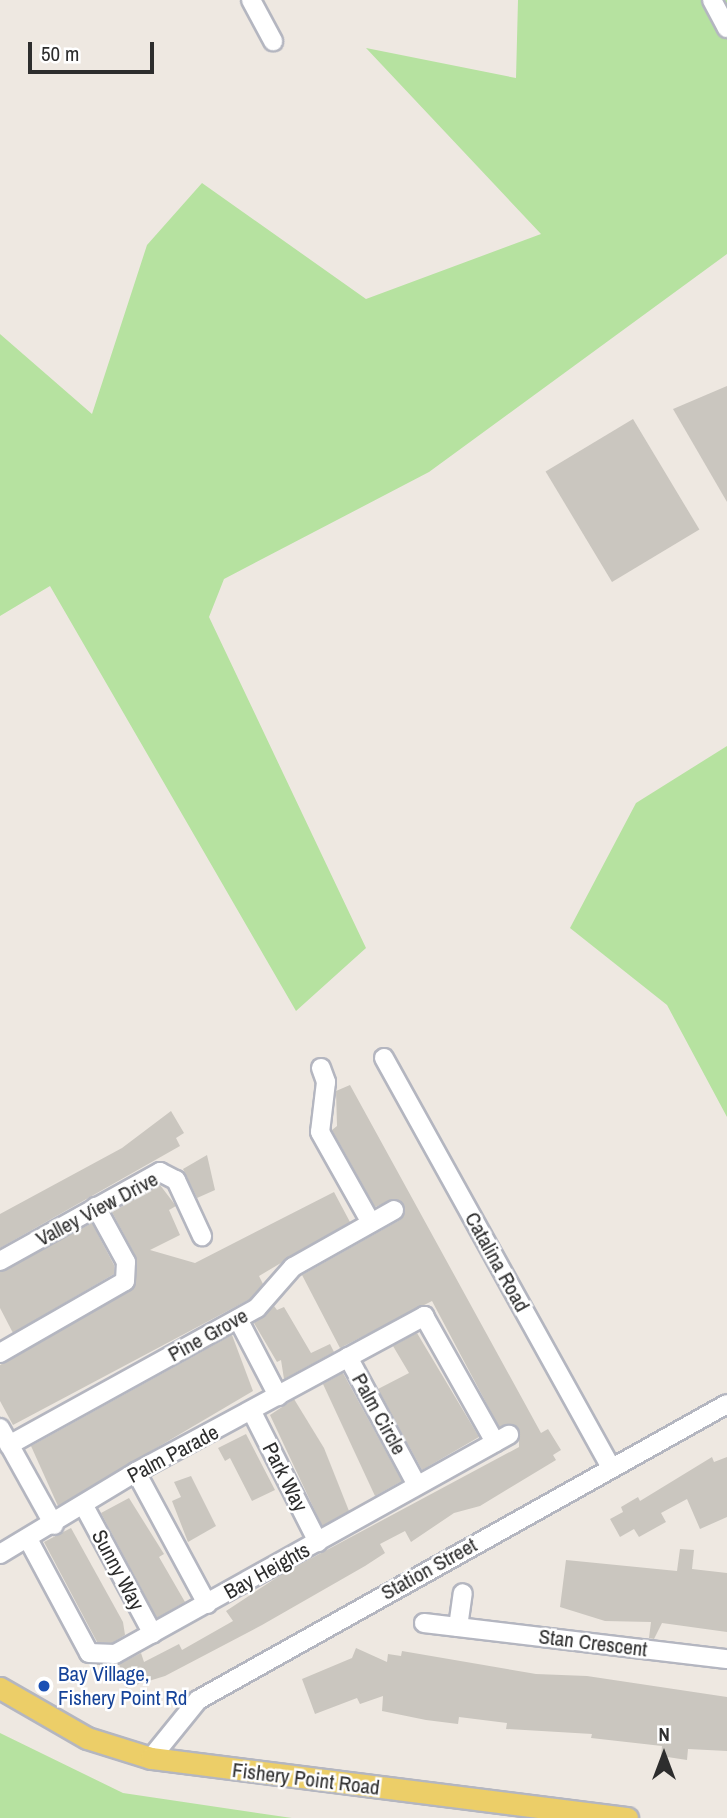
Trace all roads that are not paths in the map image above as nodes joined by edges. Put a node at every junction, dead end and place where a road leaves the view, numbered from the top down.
1 (251, 0) edge
2 (712, 0) edge
3 (727, 27) edge
4 (274, 41) dead end
5 (384, 1058) dead end
6 (321, 1068) dead end
7 (96, 1207) junction
8 (394, 1210) dead end
9 (371, 1223) junction
10 (202, 1236) dead end
11 (0, 1261) edge
12 (238, 1319) junction
13 (0, 1353) edge
14 (348, 1357) junction
15 (278, 1396) junction
16 (727, 1404) edge
17 (253, 1412) junction
18 (0, 1428) edge
19 (9, 1445) junction
20 (611, 1467) junction
21 (136, 1472) junction
22 (418, 1485) junction
23 (84, 1506) junction
24 (54, 1525) junction
25 (28, 1539) junction
26 (318, 1542) junction
27 (0, 1554) edge
28 (463, 1593) dead end
29 (207, 1604) junction
30 (424, 1623) dead end
31 (458, 1627) junction
32 (153, 1634) junction
33 (727, 1658) edge
34 (0, 1688) edge
35 (151, 1758) junction
36 (627, 1818) edge

1 - 4 street
2 - 3 street
5 - 20 street, Catalina Road
6 - 9 street
7 - 10 street, Valley View Drive
7 - 11 street, Valley View Drive
7 - 13 street
8 - 9 street, Pine Grove
9 - 12 street, Pine Grove
12 - 15 street
12 - 19 street, Pine Grove
14 - 15 street, Palm Parade
14 - 22 street, Palm Circle
14 - 22 street, Palm Circle
15 - 17 street, Palm Parade
16 - 20 street, Station Street
17 - 21 street, Palm Parade
17 - 26 street, Park Way
18 - 19 street
19 - 24 street
20 - 35 street, Station Street
21 - 23 street, Palm Parade
21 - 29 street
22 - 26 street, Bay Heights
23 - 24 street, Palm Parade
23 - 32 street, Sunny Way
24 - 25 street, Palm Parade
25 - 27 street, Palm Parade
25 - 32 street, Bay Heights
26 - 29 street, Bay Heights
28 - 31 street
29 - 32 street, Bay Heights
30 - 31 street, Stan Crescent
31 - 33 street, Stan Crescent
34 - 35 main road, Fishery Point Road
35 - 36 main road, Fishery Point Road

